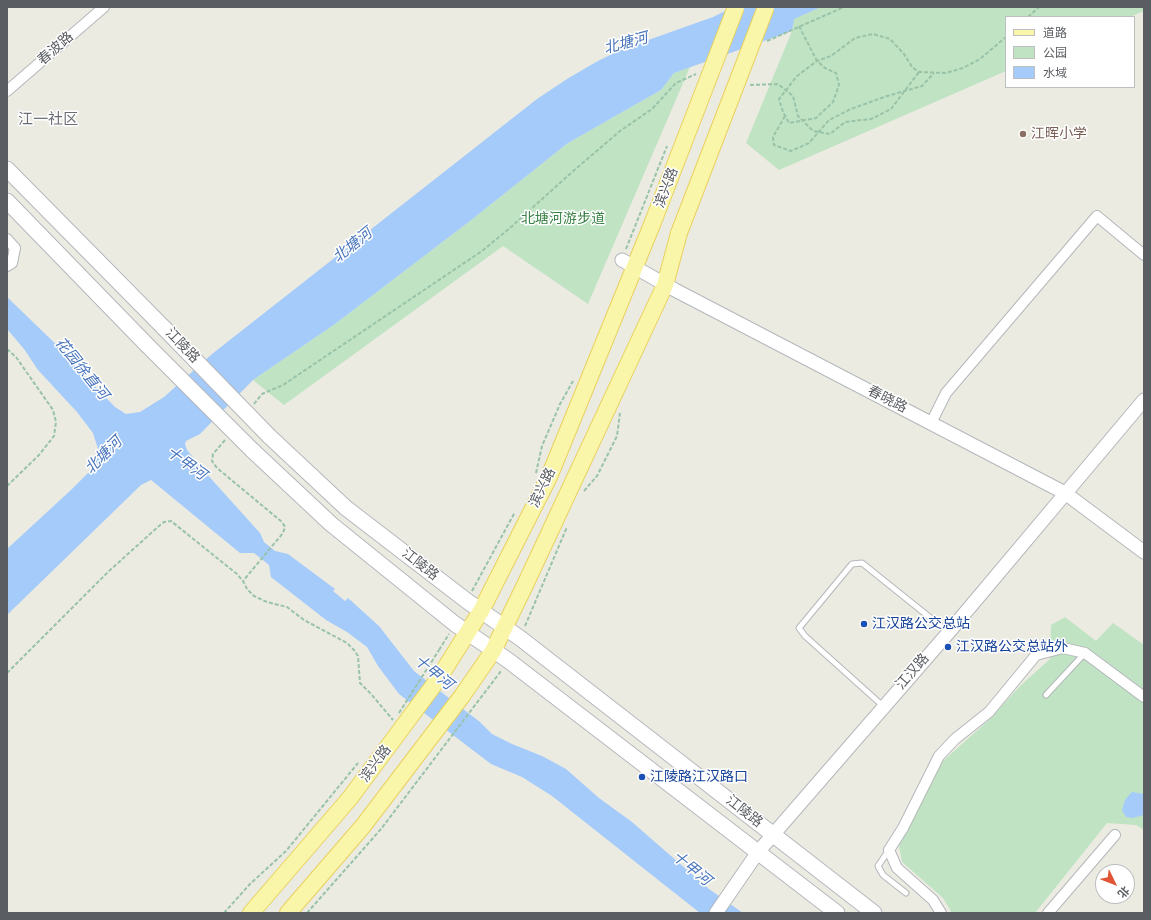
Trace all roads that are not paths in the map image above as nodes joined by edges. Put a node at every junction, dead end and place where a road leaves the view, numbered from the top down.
1 (104, 7) edge
2 (736, 7) edge
3 (766, 7) edge
4 (7, 91) edge
5 (7, 169) edge
6 (7, 201) edge
7 (7, 239) edge
8 (1144, 255) edge
9 (628, 264) junction
10 (7, 266) edge
11 (666, 285) junction
12 (1144, 400) edge
13 (930, 423) junction
14 (1065, 493) junction
15 (1144, 552) edge
16 (481, 611) junction
17 (462, 628) junction
18 (505, 629) junction
19 (948, 632) junction
20 (493, 651) junction
21 (1085, 652) junction
22 (1046, 695) dead end
23 (1144, 697) edge
24 (883, 707) junction
25 (772, 834) junction
26 (1115, 835) dead end
27 (889, 850) junction
28 (758, 852) junction
29 (906, 893) dead end
30 (251, 913) edge
31 (288, 913) edge
32 (716, 913) edge
33 (837, 913) edge
34 (874, 913) edge
35 (941, 913) edge
36 (1048, 913) edge

1 - 4 street, 春波路
2 - 9 main road, 滨兴路, bridge
3 - 11 main road, 滨兴路, bridge
5 - 16 main road, 江陵路, bridge
6 - 17 main road, 江陵路, bridge
7 - 10 street
8 - 13 street
9 - 11 street, 春晓路
9 - 16 main road, 滨兴路
11 - 13 street, 春晓路
11 - 18 main road, 滨兴路
12 - 14 street, 江汉路
13 - 14 street, 春晓路
14 - 15 street, 春晓路
14 - 19 street, 江汉路
16 - 17 main road, 滨兴路
16 - 18 main road, 江陵路
17 - 20 main road, 江陵路
17 - 30 main road, 滨兴路
18 - 20 main road, 滨兴路
18 - 25 main road, 江陵路
19 - 24 street, 江汉路
19 - 24 lane
20 - 28 main road, 江陵路
20 - 31 main road, 滨兴路
21 - 22 lane
21 - 23 street
21 - 27 street
24 - 25 street, 江汉路
25 - 28 street, 江汉路
25 - 34 main road, 江陵路
26 - 36 street
27 - 29 lane
27 - 35 street
28 - 32 street, 江汉路
28 - 33 main road, 江陵路

